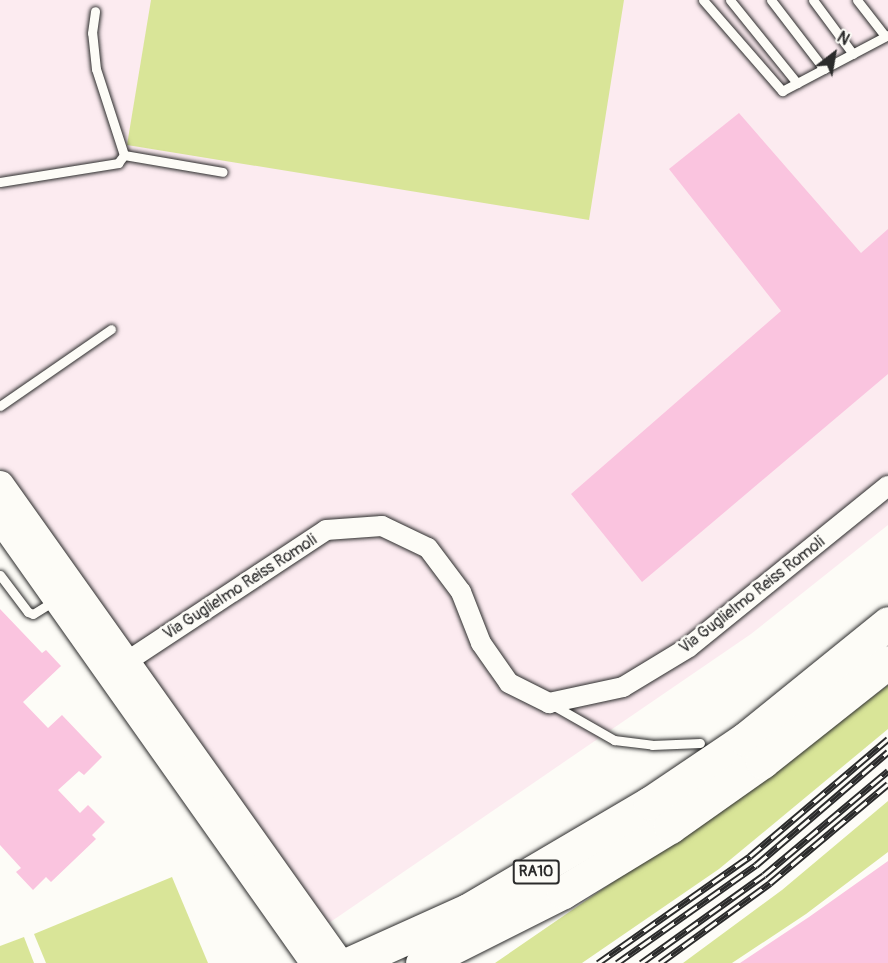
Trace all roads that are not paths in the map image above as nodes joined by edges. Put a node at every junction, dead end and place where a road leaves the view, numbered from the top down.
1 (703, 0) edge
2 (730, 0) edge
3 (771, 0) edge
4 (813, 0) edge
5 (857, 0) edge
6 (95, 11) dead end
7 (887, 36) edge
8 (853, 54) junction
9 (824, 69) junction
10 (797, 83) junction
11 (124, 155) junction
12 (223, 172) dead end
13 (0, 182) edge
14 (111, 329) dead end
15 (0, 406) edge
16 (0, 484) edge
17 (888, 486) edge
18 (0, 519) edge
19 (0, 576) edge
20 (64, 594) junction
21 (888, 623) edge
22 (888, 662) edge
23 (116, 668) junction
24 (549, 703) junction
25 (700, 743) dead end
26 (563, 892) junction
27 (312, 949) edge
28 (340, 963) edge
29 (350, 963) edge
30 (422, 963) edge
31 (464, 963) edge

1 - 10 lane
2 - 10 lane
3 - 9 lane
4 - 8 lane
5 - 7 lane
6 - 11 lane
7 - 8 lane
8 - 9 lane
9 - 10 lane
11 - 12 lane
11 - 13 lane
14 - 15 lane
16 - 20 main road
17 - 24 street, Via Guglielmo Reiss Romoli
18 - 20 main road
19 - 20 lane
20 - 23 main road
21 - 29 highway, RA10
22 - 26 highway, RA10
23 - 24 street, Via Guglielmo Reiss Romoli
23 - 27 main road
24 - 25 lane
26 - 30 highway, RA10
26 - 31 highway, RA10
27 - 28 main road

